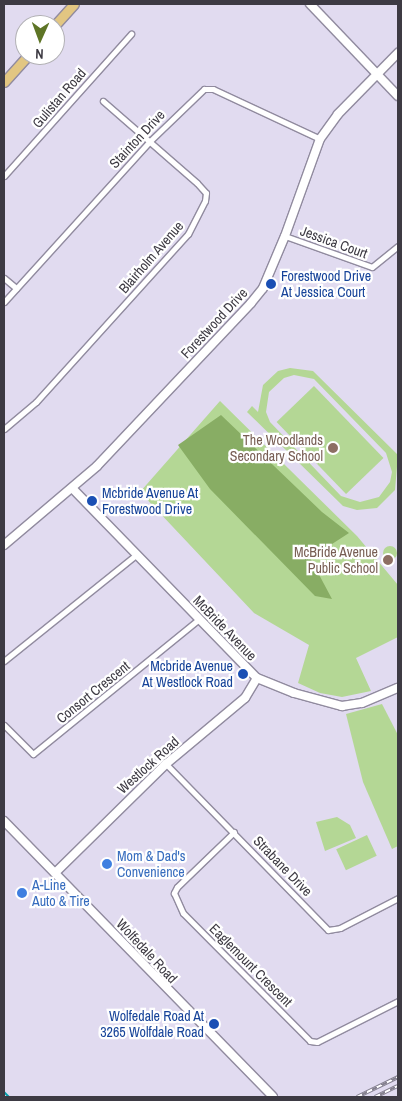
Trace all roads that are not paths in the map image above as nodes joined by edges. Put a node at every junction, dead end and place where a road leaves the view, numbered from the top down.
1 (74, 4) edge
2 (310, 4) edge
3 (64, 15) edge
4 (131, 34) dead end
5 (398, 53) edge
6 (19, 65) edge
7 (377, 73) junction
8 (4, 82) edge
9 (398, 96) edge
10 (103, 101) dead end
11 (320, 139) junction
12 (150, 141) junction
13 (4, 176) edge
14 (285, 236) junction
15 (398, 246) edge
16 (4, 278) edge
17 (16, 288) junction
18 (4, 302) edge
19 (4, 429) edge
20 (72, 488) junction
21 (4, 545) edge
22 (136, 555) junction
23 (199, 619) junction
24 (4, 661) edge
25 (257, 678) junction
26 (398, 688) edge
27 (4, 726) edge
28 (166, 764) junction
29 (4, 821) edge
30 (234, 832) junction
31 (55, 873) junction
32 (398, 898) edge
33 (398, 1001) edge
34 (273, 1097) edge

1 - 3 main road
2 - 7 street
4 - 13 street, Gulistan Road
5 - 7 street, Forestwood Drive
6 - 8 main road
7 - 9 street
7 - 11 street, Forestwood Drive
10 - 12 street, Blairholm Avenue
11 - 12 street, Stainton Drive
11 - 14 street, Forestwood Drive
12 - 17 street, Stainton Drive
12 - 19 street, Blairholm Avenue
14 - 15 street, Jessica Court
14 - 20 street, Forestwood Drive
16 - 17 street
17 - 18 street, Stainton Drive
20 - 21 street, Forestwood Drive
20 - 22 street, McBride Avenue
22 - 23 street, McBride Avenue
22 - 24 street
23 - 25 street, McBride Avenue
23 - 27 street, Consort Crescent
25 - 26 street, McBride Avenue
25 - 28 street, Westlock Road
28 - 30 street, Strabane Drive
28 - 31 street, Westlock Road
29 - 31 street, Wolfedale Road
30 - 32 street, Strabane Drive
30 - 33 street, Eaglemount Crescent
31 - 34 street, Wolfedale Road

